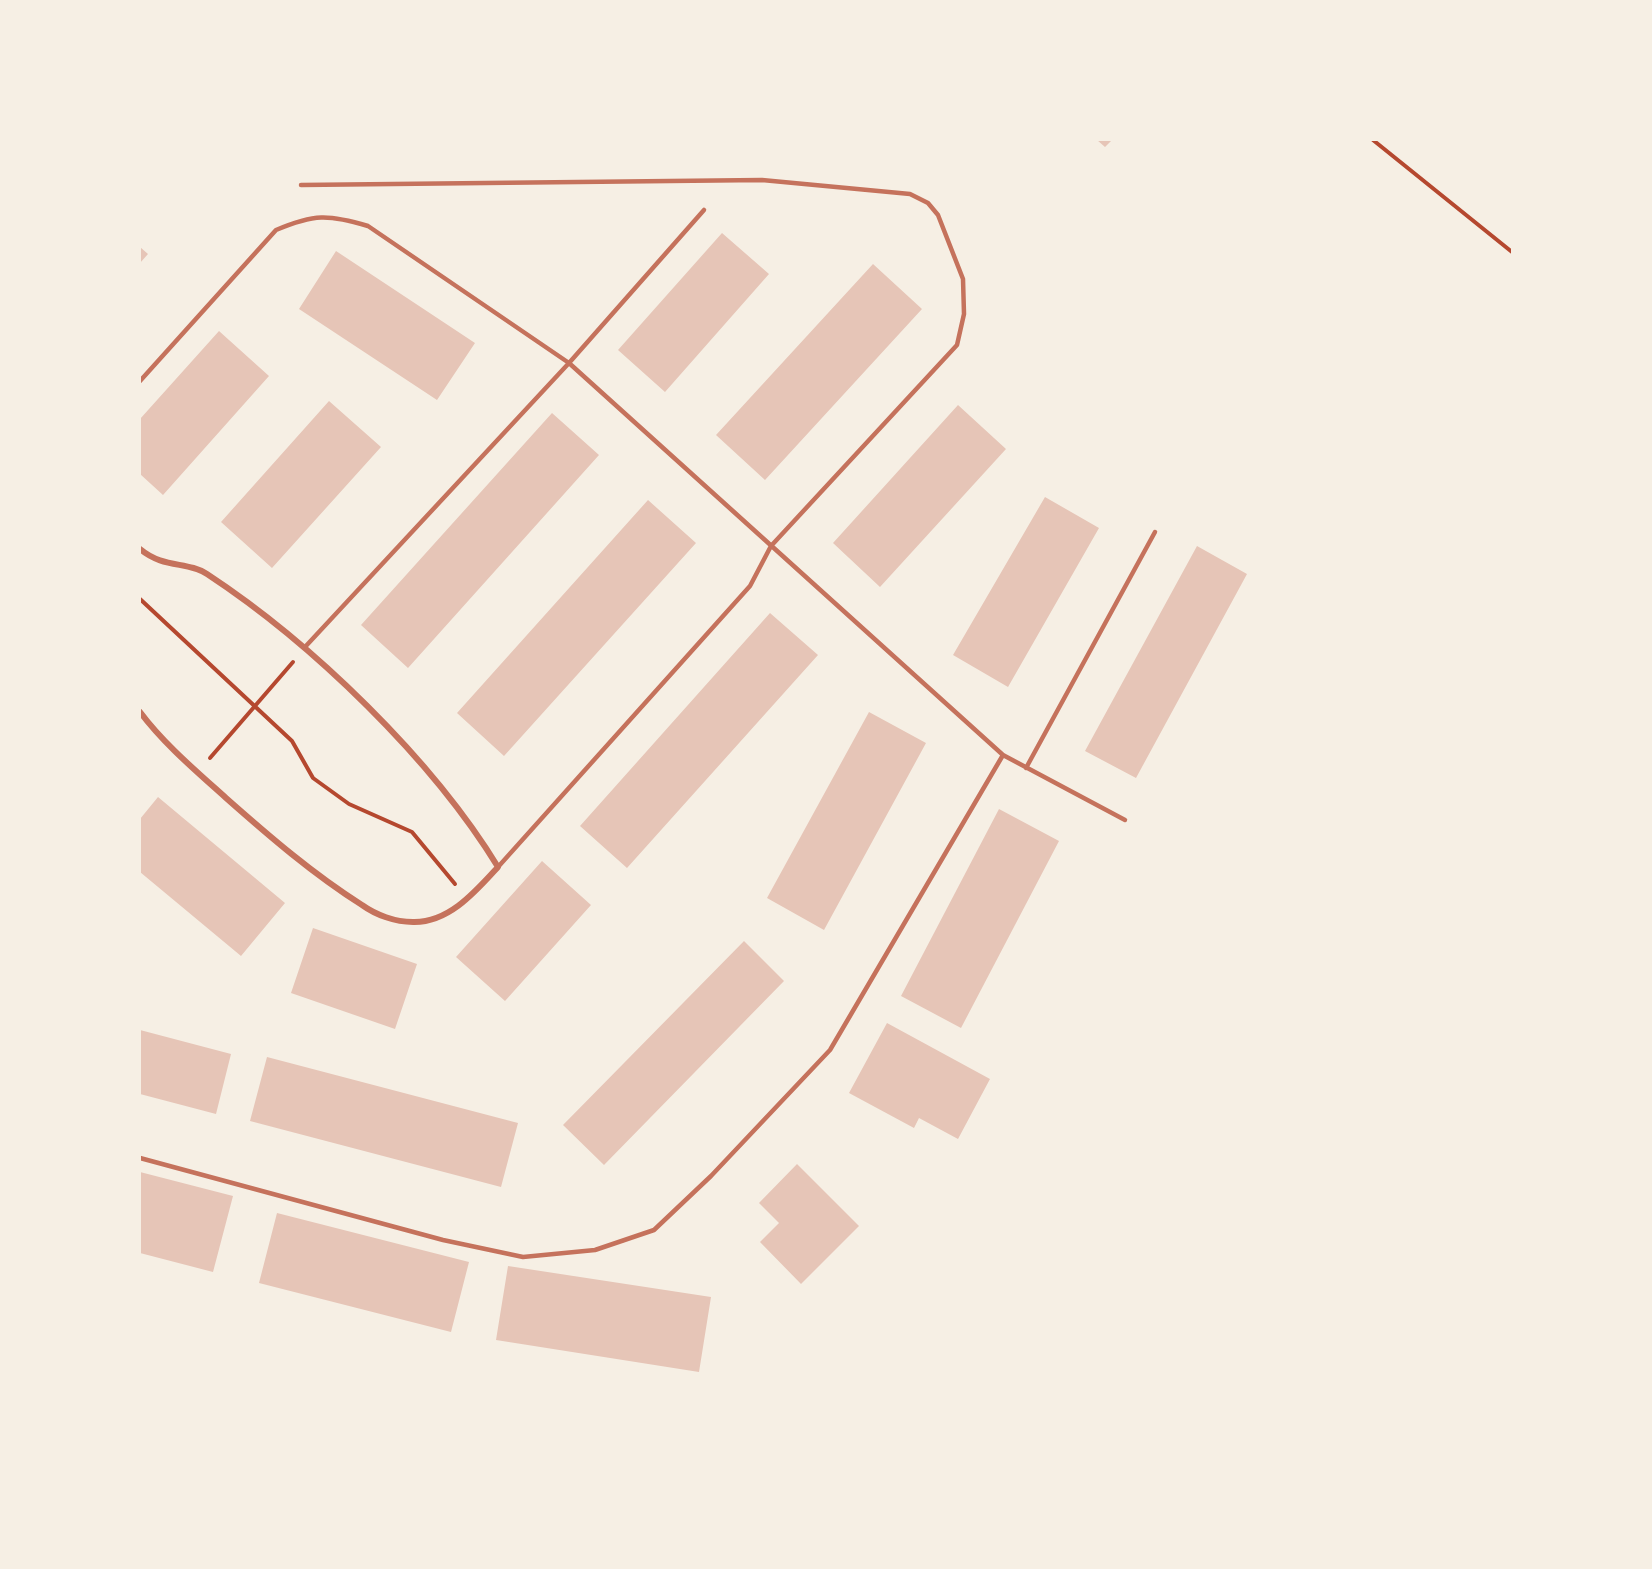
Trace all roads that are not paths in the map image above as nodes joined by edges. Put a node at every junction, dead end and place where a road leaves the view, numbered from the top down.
1 (302, 184) dead end
2 (704, 210) dead end
3 (569, 363) junction
4 (140, 381) edge
5 (1155, 532) dead end
6 (771, 546) junction
7 (140, 549) edge
8 (305, 647) junction
9 (140, 712) edge
10 (1003, 755) junction
11 (1026, 768) junction
12 (1125, 820) dead end
13 (498, 867) junction
14 (140, 1158) edge

1 - 6 lane
2 - 3 lane
3 - 4 lane
3 - 6 lane
3 - 8 lane
5 - 11 lane
6 - 10 lane
6 - 13 lane
7 - 8 street
8 - 13 street
9 - 13 street
10 - 11 lane
10 - 14 lane
11 - 12 lane

